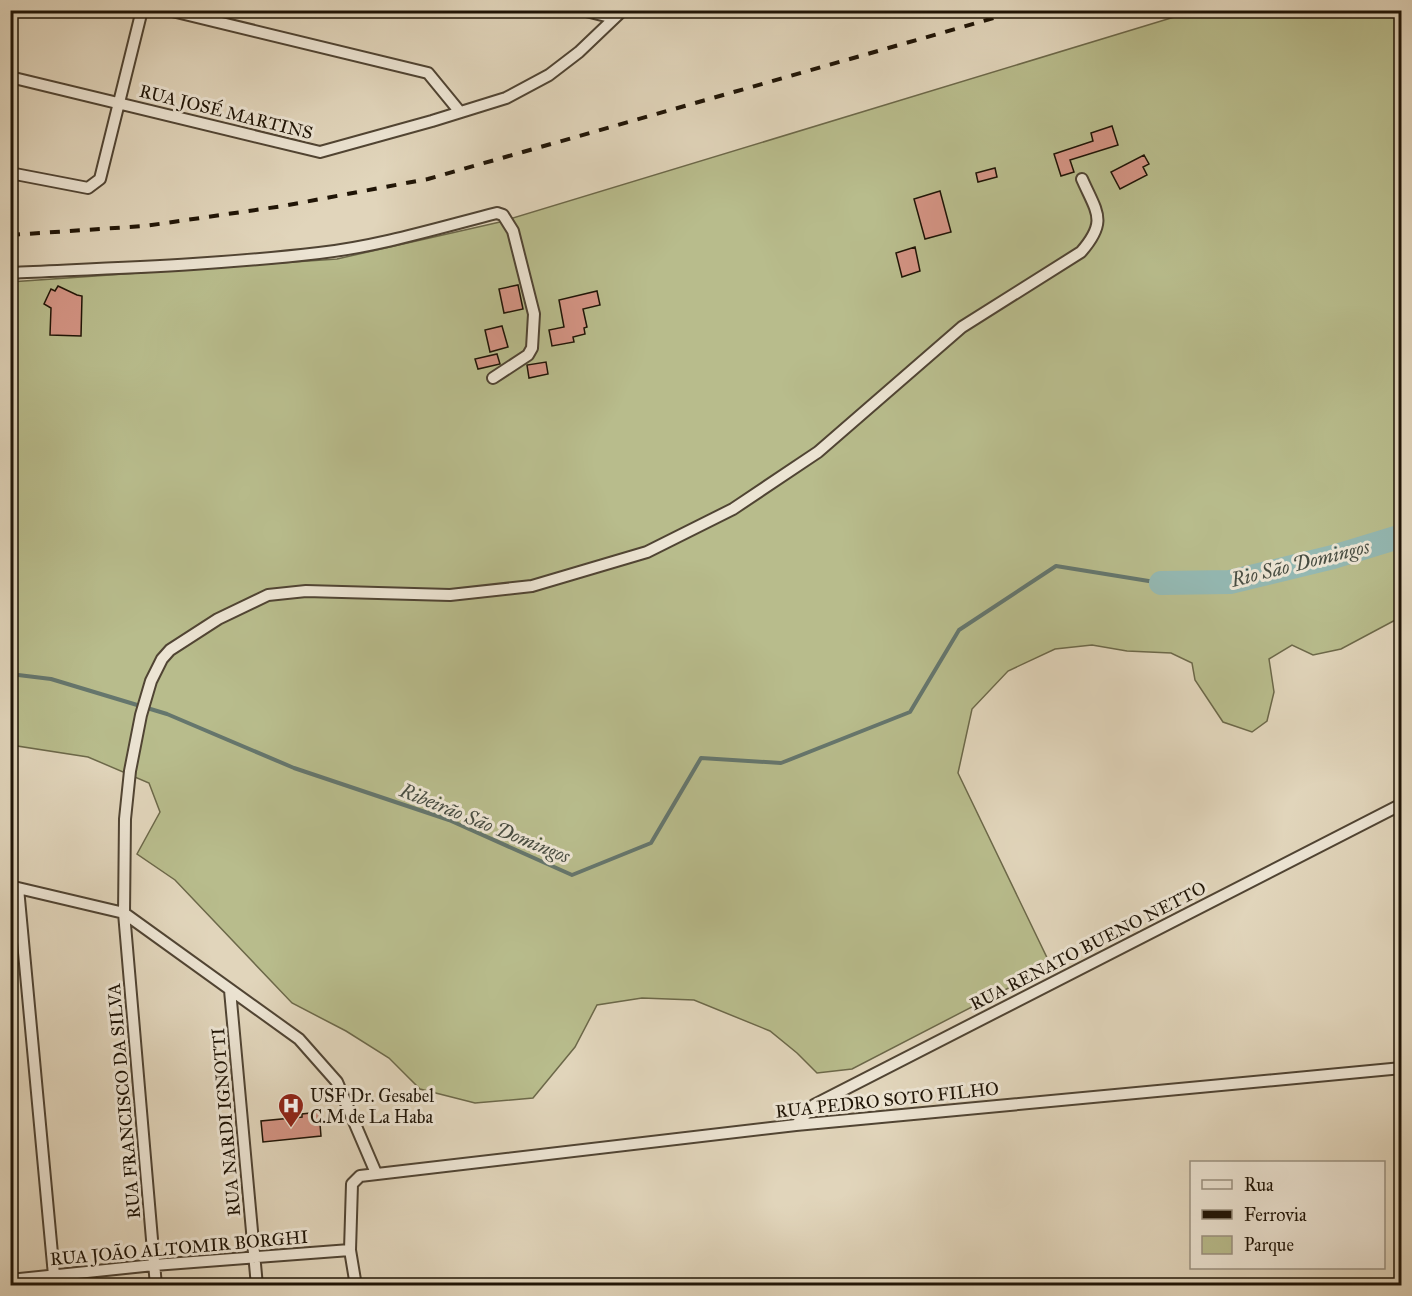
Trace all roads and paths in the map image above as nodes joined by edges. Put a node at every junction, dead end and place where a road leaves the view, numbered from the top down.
1 (142, 10) edge
2 (168, 10) edge
3 (582, 10) edge
4 (618, 14) edge
5 (10, 77) edge
6 (119, 104) junction
7 (460, 112) junction
8 (10, 173) edge
9 (1082, 179) dead end
10 (10, 273) edge
11 (493, 378) dead end
12 (1401, 804) edge
13 (14, 888) edge
14 (124, 913) junction
15 (230, 990) junction
16 (1401, 1068) edge
17 (795, 1125) junction
18 (376, 1173) junction
19 (350, 1250) junction
20 (254, 1257) junction
21 (154, 1265) junction
22 (10, 1280) edge
23 (54, 1280) edge
24 (156, 1286) edge
25 (257, 1286) edge
26 (356, 1286) edge

1 - 6 street
2 - 7 street
3 - 4 street
4 - 7 street, RUA JOSÉ MARTINS
5 - 6 street, RUA JOSÉ MARTINS
6 - 7 street, RUA JOSÉ MARTINS
6 - 8 street
9 - 14 street, RUA FRANCISCO DA SILVA
10 - 11 street
12 - 17 street, RUA RENATO BUENO NETTO
13 - 14 street
13 - 23 street
14 - 15 street
14 - 21 street, RUA FRANCISCO DA SILVA
15 - 18 street
15 - 20 street, RUA NARDI IGNOTTI
16 - 17 street, RUA PEDRO SOTO FILHO
17 - 18 street, RUA PEDRO SOTO FILHO
18 - 19 street
19 - 20 street, RUA JOÃO ALTOMIR BORGHI
19 - 26 street
20 - 21 street, RUA JOÃO ALTOMIR BORGHI
20 - 25 street, RUA NARDI IGNOTTI
21 - 23 street, RUA JOÃO ALTOMIR BORGHI
21 - 24 street, RUA FRANCISCO DA SILVA
22 - 23 street, RUA JOÃO ALTOMIR BORGHI

